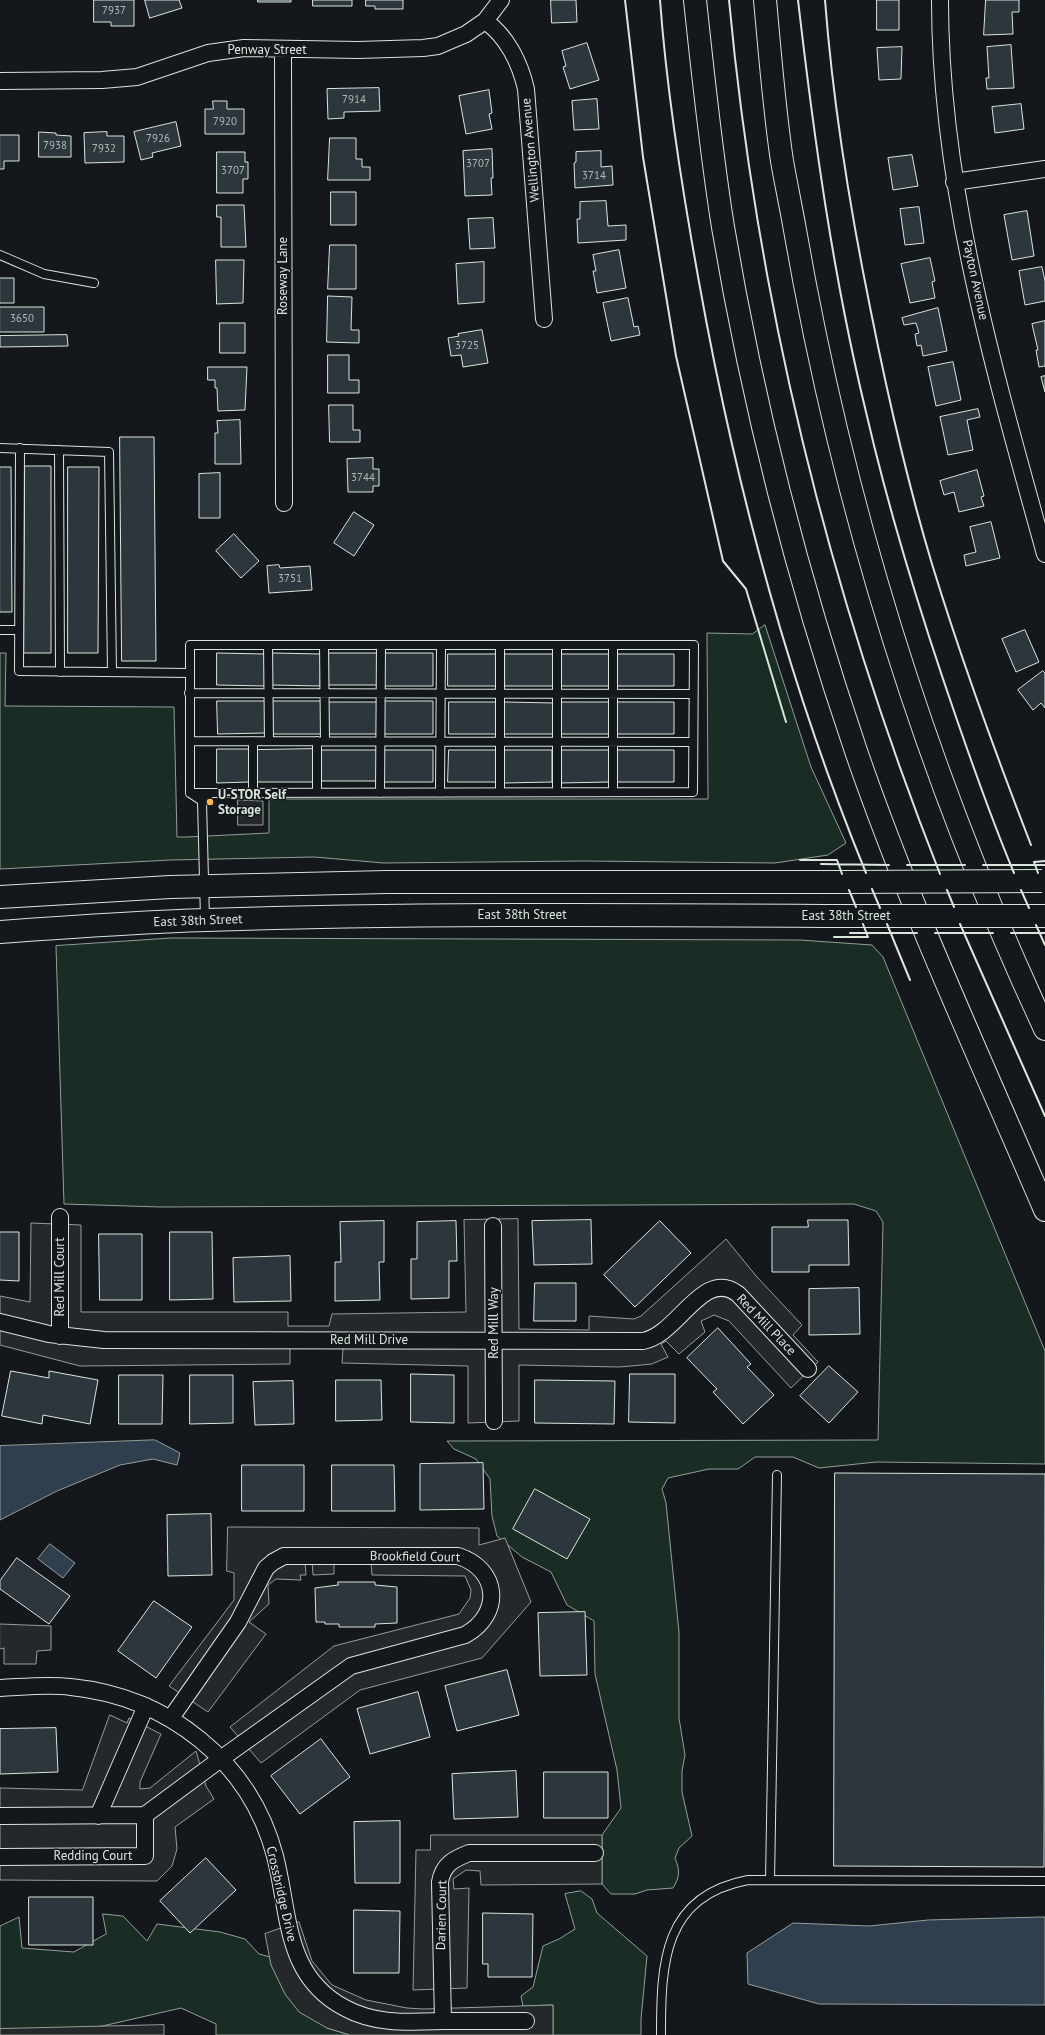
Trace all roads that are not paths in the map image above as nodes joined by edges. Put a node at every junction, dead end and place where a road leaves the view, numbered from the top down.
1 (501, 0) edge
2 (695, 0) edge
3 (765, 0) edge
4 (940, 0) edge
5 (485, 21) junction
6 (282, 49) junction
7 (0, 81) edge
8 (1045, 169) edge
9 (954, 182) junction
10 (0, 255) edge
11 (94, 283) dead end
12 (544, 319) dead end
13 (0, 448) edge
14 (20, 448) junction
15 (59, 450) junction
16 (284, 503) dead end
17 (1045, 554) edge
18 (0, 630) edge
19 (19, 630) junction
20 (268, 645) junction
21 (324, 645) junction
22 (381, 645) junction
23 (441, 645) junction
24 (500, 645) junction
25 (557, 645) junction
26 (613, 645) junction
27 (60, 672) junction
28 (112, 672) junction
29 (189, 673) junction
30 (189, 693) junction
31 (268, 693) junction
32 (324, 693) junction
33 (381, 693) junction
34 (441, 693) junction
35 (500, 693) junction
36 (557, 693) junction
37 (613, 694) junction
38 (693, 694) junction
39 (190, 741) junction
40 (253, 741) junction
41 (269, 741) junction
42 (321, 741) junction
43 (381, 741) junction
44 (440, 741) junction
45 (500, 741) junction
46 (556, 742) junction
47 (613, 742) junction
48 (693, 742) junction
49 (440, 792) junction
50 (500, 792) junction
51 (557, 792) junction
52 (613, 792) junction
53 (190, 793) junction
54 (211, 793) junction
55 (254, 793) junction
56 (317, 793) junction
57 (380, 793) junction
58 (202, 801) junction
59 (1043, 881) edge
60 (204, 886) junction
61 (0, 897) edge
62 (1045, 916) edge
63 (205, 920) junction
64 (0, 932) edge
65 (1045, 1029) edge
66 (1045, 1210) edge
67 (60, 1217) dead end
68 (493, 1226) dead end
69 (720, 1288) joint
70 (0, 1322) edge
71 (60, 1336) junction
72 (494, 1339) junction
73 (808, 1369) dead end
74 (494, 1421) dead end
75 (777, 1475) dead end
76 (0, 1688) edge
77 (146, 1706) junction
78 (171, 1718) junction
79 (222, 1758) junction
80 (145, 1815) junction
81 (0, 1816) edge
82 (98, 1816) junction
83 (595, 1853) dead end
84 (0, 1857) edge
85 (770, 1880) junction
86 (1045, 1882) edge
87 (443, 2021) junction
88 (526, 2021) dead end
89 (661, 2035) edge

1 - 5 street
2 - 66 main road
3 - 65 main road
4 - 9 street, Payton Avenue
5 - 6 street, Penway Street
5 - 12 street, Wellington Avenue
6 - 7 street, Penway Street
6 - 16 street, Roseway Lane
8 - 9 street
9 - 17 street, Payton Avenue
10 - 11 lane
13 - 14 lane
14 - 15 lane
14 - 19 lane
15 - 27 lane
15 - 28 lane
18 - 19 lane
19 - 27 lane
20 - 21 lane
20 - 29 lane
20 - 31 lane
21 - 22 lane
21 - 32 lane
22 - 23 lane
22 - 33 lane
23 - 24 lane
23 - 34 lane
24 - 25 lane
24 - 35 lane
25 - 26 lane
25 - 36 lane
26 - 37 lane
26 - 38 lane
27 - 28 lane
28 - 29 lane
29 - 30 lane
30 - 31 lane
30 - 39 lane
31 - 32 lane
31 - 41 lane
32 - 33 lane
32 - 42 lane
33 - 34 lane
33 - 43 lane
34 - 35 lane
34 - 44 lane
35 - 36 lane
35 - 45 lane
36 - 37 lane
36 - 46 lane
37 - 38 lane
37 - 47 lane
38 - 48 lane
39 - 40 lane
39 - 53 lane
40 - 41 lane
40 - 55 lane
41 - 42 lane
42 - 43 lane
42 - 56 lane
43 - 44 lane
43 - 57 lane
44 - 45 lane
44 - 49 lane
45 - 46 lane
45 - 50 lane
46 - 47 lane
46 - 51 lane
47 - 48 lane
47 - 52 lane
48 - 52 lane
49 - 50 lane
49 - 57 lane
50 - 51 lane
51 - 52 lane
53 - 54 lane
53 - 58 lane
54 - 55 lane
54 - 58 lane
55 - 56 lane
56 - 57 lane
58 - 60 lane
59 - 60 main road, bridge
60 - 61 main road
60 - 63 lane
62 - 63 main road, East 38th Street, bridge
63 - 64 main road, East 38th Street
67 - 71 street, Red Mill Court
68 - 72 street, Red Mill Way
69 - 72 street, Red Mill Drive
69 - 73 street, Red Mill Place
70 - 71 street, Red Mill Drive
71 - 72 street, Red Mill Drive
72 - 74 street, Red Mill Way
75 - 85 lane
76 - 77 street, Crossbridge Drive
77 - 78 street, Crossbridge Drive
77 - 82 street
78 - 79 street, Crossbridge Drive
78 - 79 street, Brookfield Court
79 - 80 street
79 - 87 street, Crossbridge Drive
80 - 82 street
80 - 84 street, Redding Court
81 - 82 street
83 - 87 street, Darien Court
85 - 86 lane
85 - 89 lane
87 - 88 street, Crossbridge Drive

